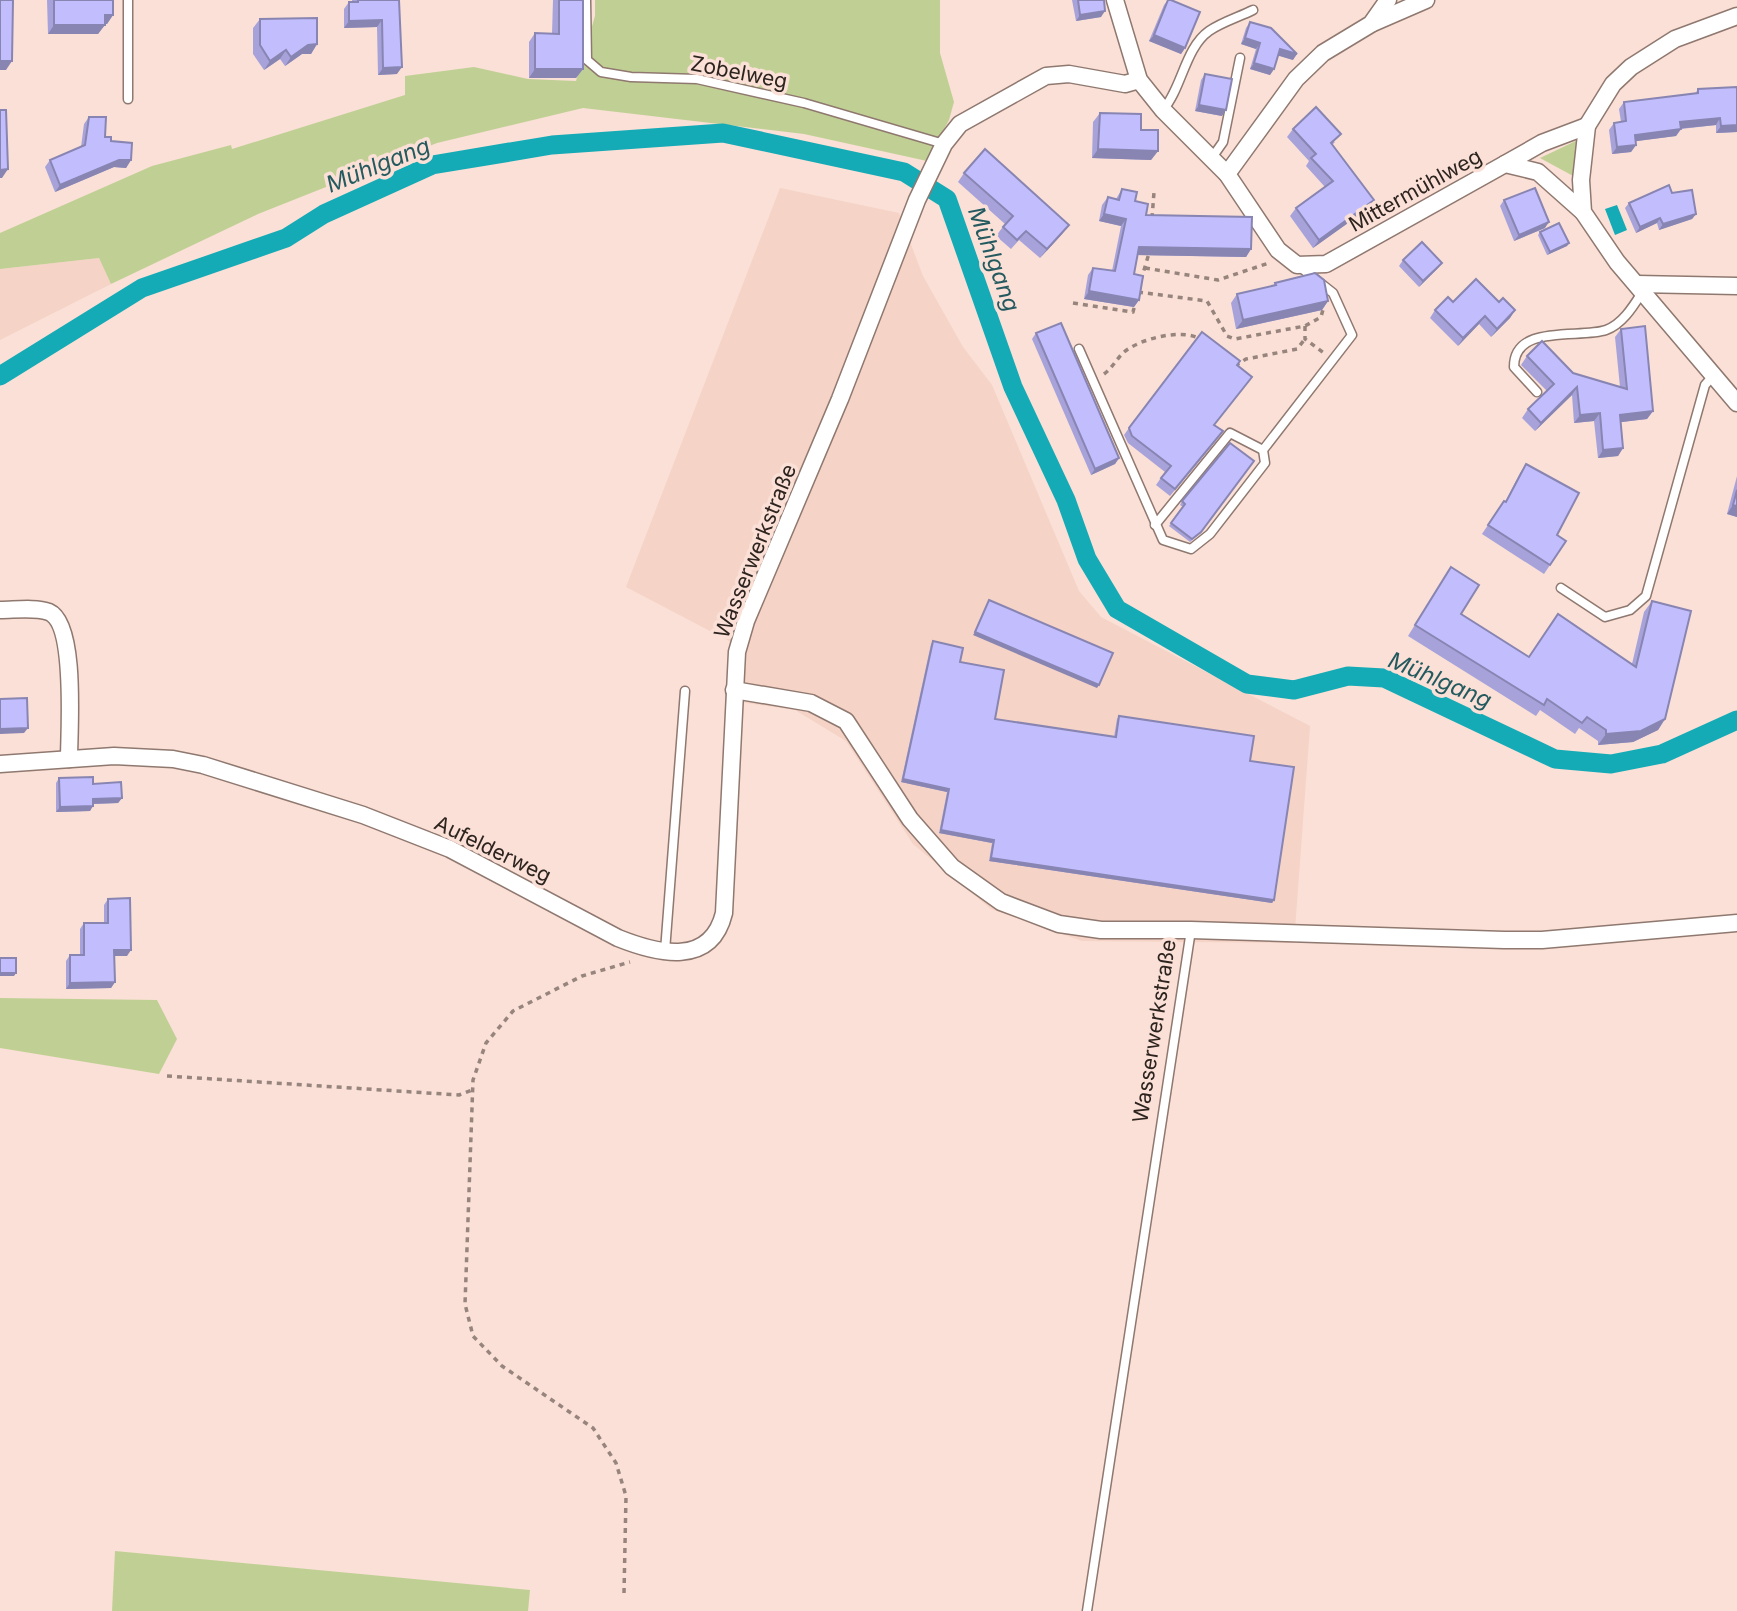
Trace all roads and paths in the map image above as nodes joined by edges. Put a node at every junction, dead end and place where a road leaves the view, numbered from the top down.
1 (128, 0) edge
2 (586, 0) edge
3 (1115, 0) edge
4 (1388, 0) edge
5 (1426, 0) edge
6 (1253, 10) dead end
7 (1737, 16) edge
8 (1371, 24) junction
9 (1240, 58) dead end
10 (1139, 80) junction
11 (128, 99) dead end
12 (1163, 110) junction
13 (1587, 126) junction
14 (944, 144) junction
15 (1211, 159) junction
16 (1505, 164) junction
17 (1227, 174) junction
18 (1154, 192) dead end
19 (1583, 212) junction
20 (1151, 229) edge
21 (1150, 241) edge
22 (1292, 261) junction
23 (1145, 268) junction
24 (1324, 286) junction
25 (1737, 286) edge
26 (1640, 287) junction
27 (1136, 291) junction
28 (1073, 303) dead end
29 (1305, 326) junction
30 (1305, 339) junction
31 (1206, 344) edge
32 (1079, 349) dead end
33 (1226, 359) edge
34 (1333, 360) junction
35 (1713, 376) junction
36 (1093, 380) junction
37 (1537, 392) dead end
38 (1737, 403) edge
39 (1263, 450) junction
40 (1155, 525) junction
41 (1561, 588) dead end
42 (0, 610) edge
43 (734, 690) junction
44 (685, 691) dead end
45 (69, 759) junction
46 (0, 764) edge
47 (1737, 923) edge
48 (1191, 930) junction
49 (665, 951) junction
50 (167, 1076) dead end
51 (472, 1090) junction
52 (624, 1593) dead end
53 (1087, 1611) edge

1 - 11 lane
2 - 14 lane, Zobelweg
3 - 10 street
4 - 8 street
5 - 8 street
6 - 12 lane
7 - 13 street
8 - 17 street
9 - 15 lane
10 - 12 street
10 - 14 street, Wasserwerkstraße
12 - 15 street
13 - 16 street
13 - 19 street
14 - 43 street, Wasserwerkstraße
15 - 17 street
16 - 19 street, Mittermühlweg
16 - 22 street, Mittermühlweg
17 - 22 street
18 - 20 path
19 - 26 street, Mittermühlweg
21 - 23 path
22 - 23 path
22 - 24 lane
23 - 27 path
24 - 29 path
24 - 34 lane
25 - 26 street
26 - 35 street, Mittermühlweg
26 - 37 lane
27 - 28 path
27 - 29 path
29 - 30 path
30 - 33 path
30 - 34 path
31 - 36 path
32 - 36 lane
34 - 39 lane
35 - 38 street, Mittermühlweg
35 - 41 lane
36 - 40 lane
39 - 40 lane
39 - 40 lane
42 - 45 street
43 - 48 street, Wasserwerkstraße
43 - 49 street, Aufelderweg
44 - 49 lane
45 - 46 street, Aufelderweg
45 - 49 street, Aufelderweg
47 - 48 street
48 - 53 lane, Wasserwerkstraße
49 - 51 path
50 - 51 path
51 - 52 path

